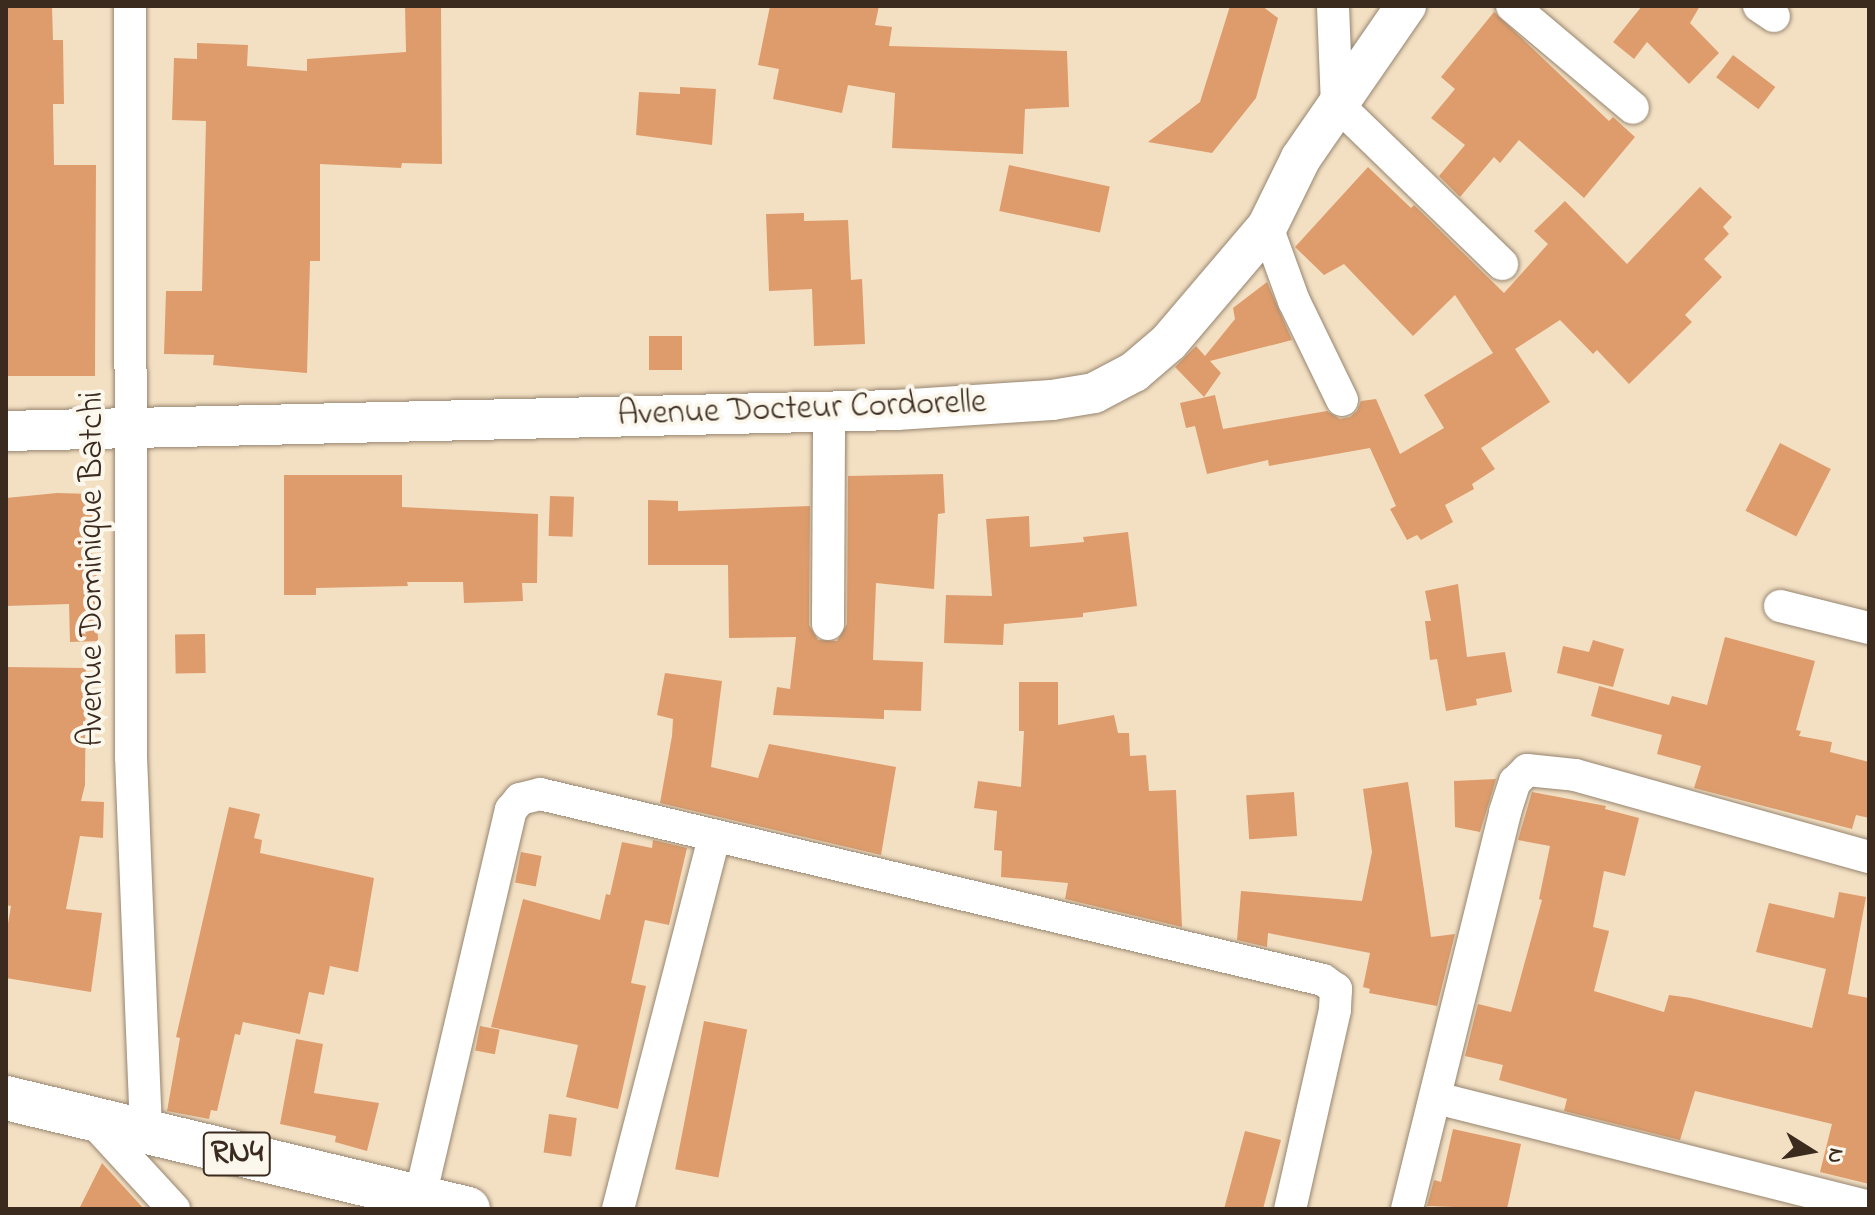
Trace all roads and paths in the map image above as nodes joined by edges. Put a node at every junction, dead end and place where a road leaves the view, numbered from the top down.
1 (130, 6) edge
2 (1333, 6) edge
3 (1406, 6) edge
4 (1512, 6) edge
5 (1337, 104) junction
6 (1633, 108) dead end
7 (1267, 227) junction
8 (1502, 264) dead end
9 (1342, 400) dead end
10 (829, 410) junction
11 (132, 430) junction
12 (6, 431) edge
13 (1780, 606) dead end
14 (828, 624) dead end
15 (1869, 628) edge
16 (714, 837) junction
17 (1869, 857) edge
18 (6, 1098) edge
19 (1436, 1098) junction
20 (93, 1121) junction
21 (146, 1132) junction
22 (420, 1197) junction
23 (1869, 1207) edge
24 (174, 1209) edge
25 (468, 1209) edge
26 (618, 1209) edge
27 (1290, 1209) edge
28 (1407, 1209) edge

1 - 11 street, Avenue Dominique Batchi
2 - 5 street
3 - 5 street, Avenue Docteur Cordorelle
4 - 6 street
5 - 7 street, Avenue Docteur Cordorelle
5 - 8 street
7 - 9 street
7 - 10 street, Avenue Docteur Cordorelle
10 - 11 street, Avenue Docteur Cordorelle
10 - 14 street
11 - 12 street, Avenue Docteur Cordorelle
11 - 21 street, Avenue Dominique Batchi
13 - 15 street
16 - 22 street
16 - 26 street
16 - 27 street
17 - 19 street
18 - 20 highway, RN4
19 - 23 street
19 - 28 street
20 - 21 highway, RN4
20 - 24 street
21 - 22 highway, RN4
22 - 25 highway, RN4

